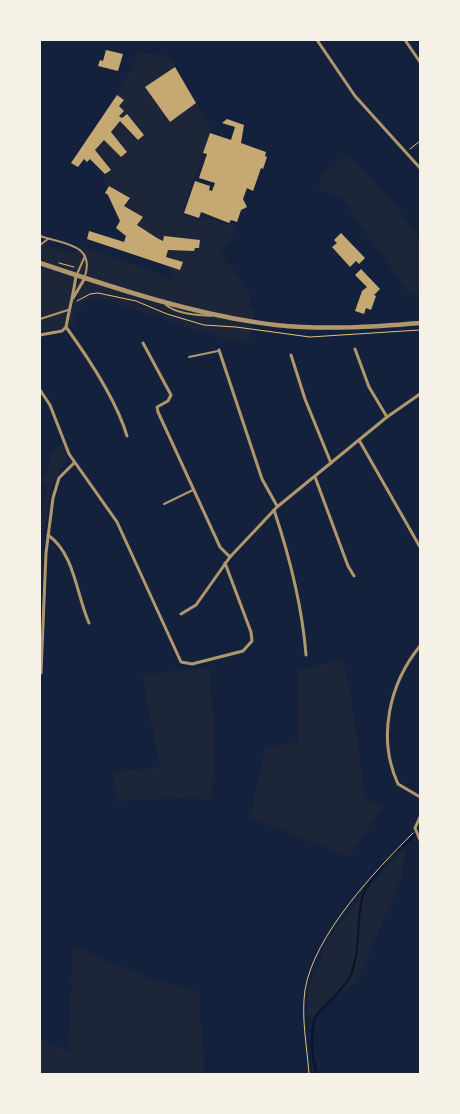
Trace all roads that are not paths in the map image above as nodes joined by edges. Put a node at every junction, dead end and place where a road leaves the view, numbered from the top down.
1 (405, 40) edge
2 (319, 41) edge
3 (420, 62) edge
4 (420, 168) edge
5 (40, 236) edge
6 (48, 239) junction
7 (40, 245) edge
8 (85, 253) junction
9 (40, 263) edge
10 (76, 275) junction
11 (85, 278) junction
12 (73, 298) junction
13 (68, 310) junction
14 (40, 318) edge
15 (420, 323) edge
16 (66, 327) junction
17 (40, 335) edge
18 (143, 342) dead end
19 (355, 349) dead end
20 (219, 350) joint
21 (292, 355) dead end
22 (189, 357) dead end
23 (40, 390) edge
24 (420, 394) edge
25 (387, 417) junction
26 (127, 436) dead end
27 (358, 440) junction
28 (74, 463) junction
29 (331, 463) junction
30 (315, 477) junction
31 (194, 489) junction
32 (164, 504) dead end
33 (275, 508) junction
34 (48, 535) junction
35 (420, 547) edge
36 (230, 557) junction
37 (225, 563) junction
38 (354, 576) dead end
39 (181, 614) dead end
40 (89, 622) dead end
41 (420, 646) edge
42 (306, 655) dead end
43 (41, 673) edge
44 (420, 798) edge
45 (420, 818) edge
46 (420, 839) edge

1 - 3 street
2 - 4 street
5 - 6 lane
6 - 7 lane
6 - 8 lane
8 - 10 lane
8 - 11 lane
9 - 10 street
10 - 11 street
10 - 12 street
11 - 12 street
11 - 15 street
12 - 13 street
13 - 14 lane
13 - 16 street
16 - 17 street
16 - 26 street
18 - 31 street
19 - 25 street
20 - 22 lane
20 - 33 street
21 - 29 street
23 - 28 street
24 - 25 street
25 - 27 street
27 - 29 street
27 - 35 street
28 - 34 street
28 - 37 street
29 - 30 street
30 - 33 street
30 - 38 street
31 - 32 lane
31 - 36 street
33 - 36 street
33 - 42 street
34 - 40 street
34 - 43 street
36 - 37 street
37 - 39 street
41 - 44 street
45 - 46 street

